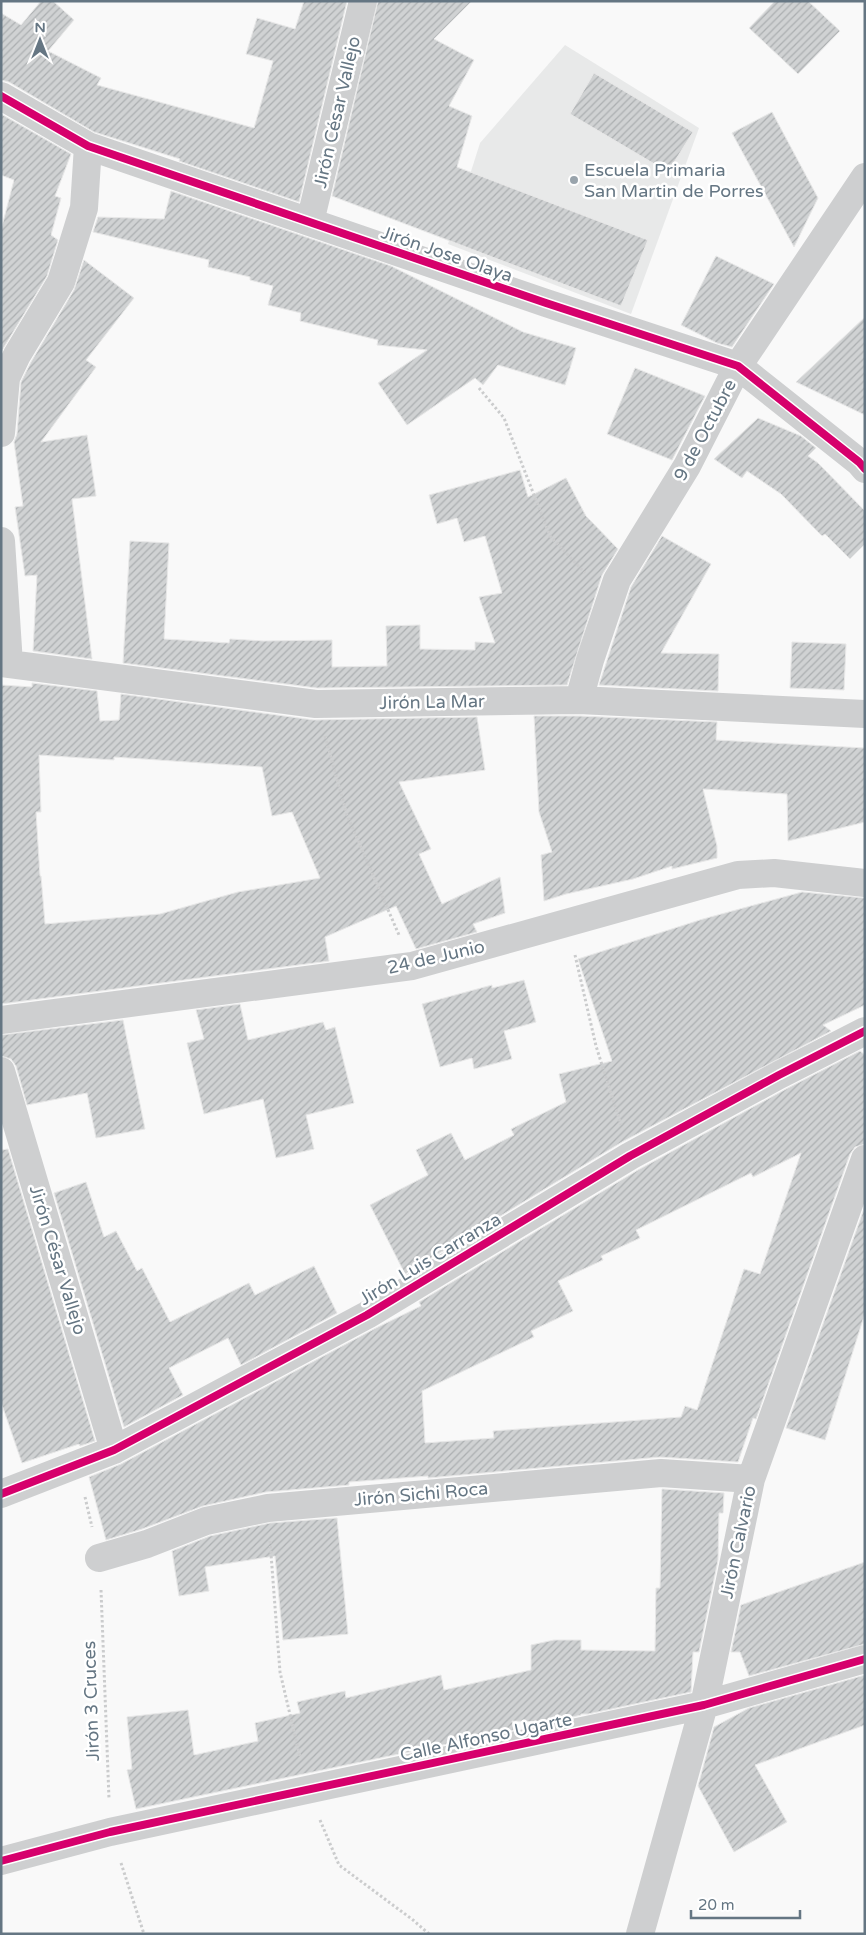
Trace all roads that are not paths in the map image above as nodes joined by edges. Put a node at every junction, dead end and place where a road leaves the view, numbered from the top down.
1 (363, 1) edge
2 (1, 96) edge
3 (88, 146) junction
4 (865, 177) edge
5 (310, 222) junction
6 (738, 366) junction
7 (1, 433) edge
8 (865, 469) edge
9 (1, 541) edge
10 (5, 664) edge
11 (579, 700) junction
12 (865, 714) edge
13 (865, 883) edge
14 (1, 1020) edge
15 (865, 1031) edge
16 (1, 1071) edge
17 (865, 1159) edge
18 (114, 1450) junction
19 (751, 1479) junction
20 (1, 1494) edge
21 (99, 1558) road end
22 (865, 1659) edge
23 (704, 1704) junction
24 (1, 1861) edge
25 (640, 1934) edge

1 - 5 street, Jirón César Vallejo
2 - 3 street, Jirón Jose Olaya
3 - 5 street, Jirón Jose Olaya
3 - 7 street
4 - 6 street, 9 de Octubre
5 - 6 street, Jirón Jose Olaya
6 - 8 street, Jirón Jose Olaya
6 - 11 street, 9 de Octubre
9 - 10 street
10 - 11 street, Jirón La Mar
11 - 12 street, Jirón La Mar
13 - 14 street, 24 de Junio
15 - 18 street, Jirón Luis Carranza
16 - 18 street, Jirón César Vallejo
17 - 19 street, Jirón Calvario
18 - 20 street, Jirón Luis Carranza
19 - 21 street, Jirón Sichi Roca
19 - 23 street, Jirón Calvario
22 - 23 street, Calle Alfonso Ugarte
23 - 24 street, Calle Alfonso Ugarte
23 - 25 street, Jirón Calvario

